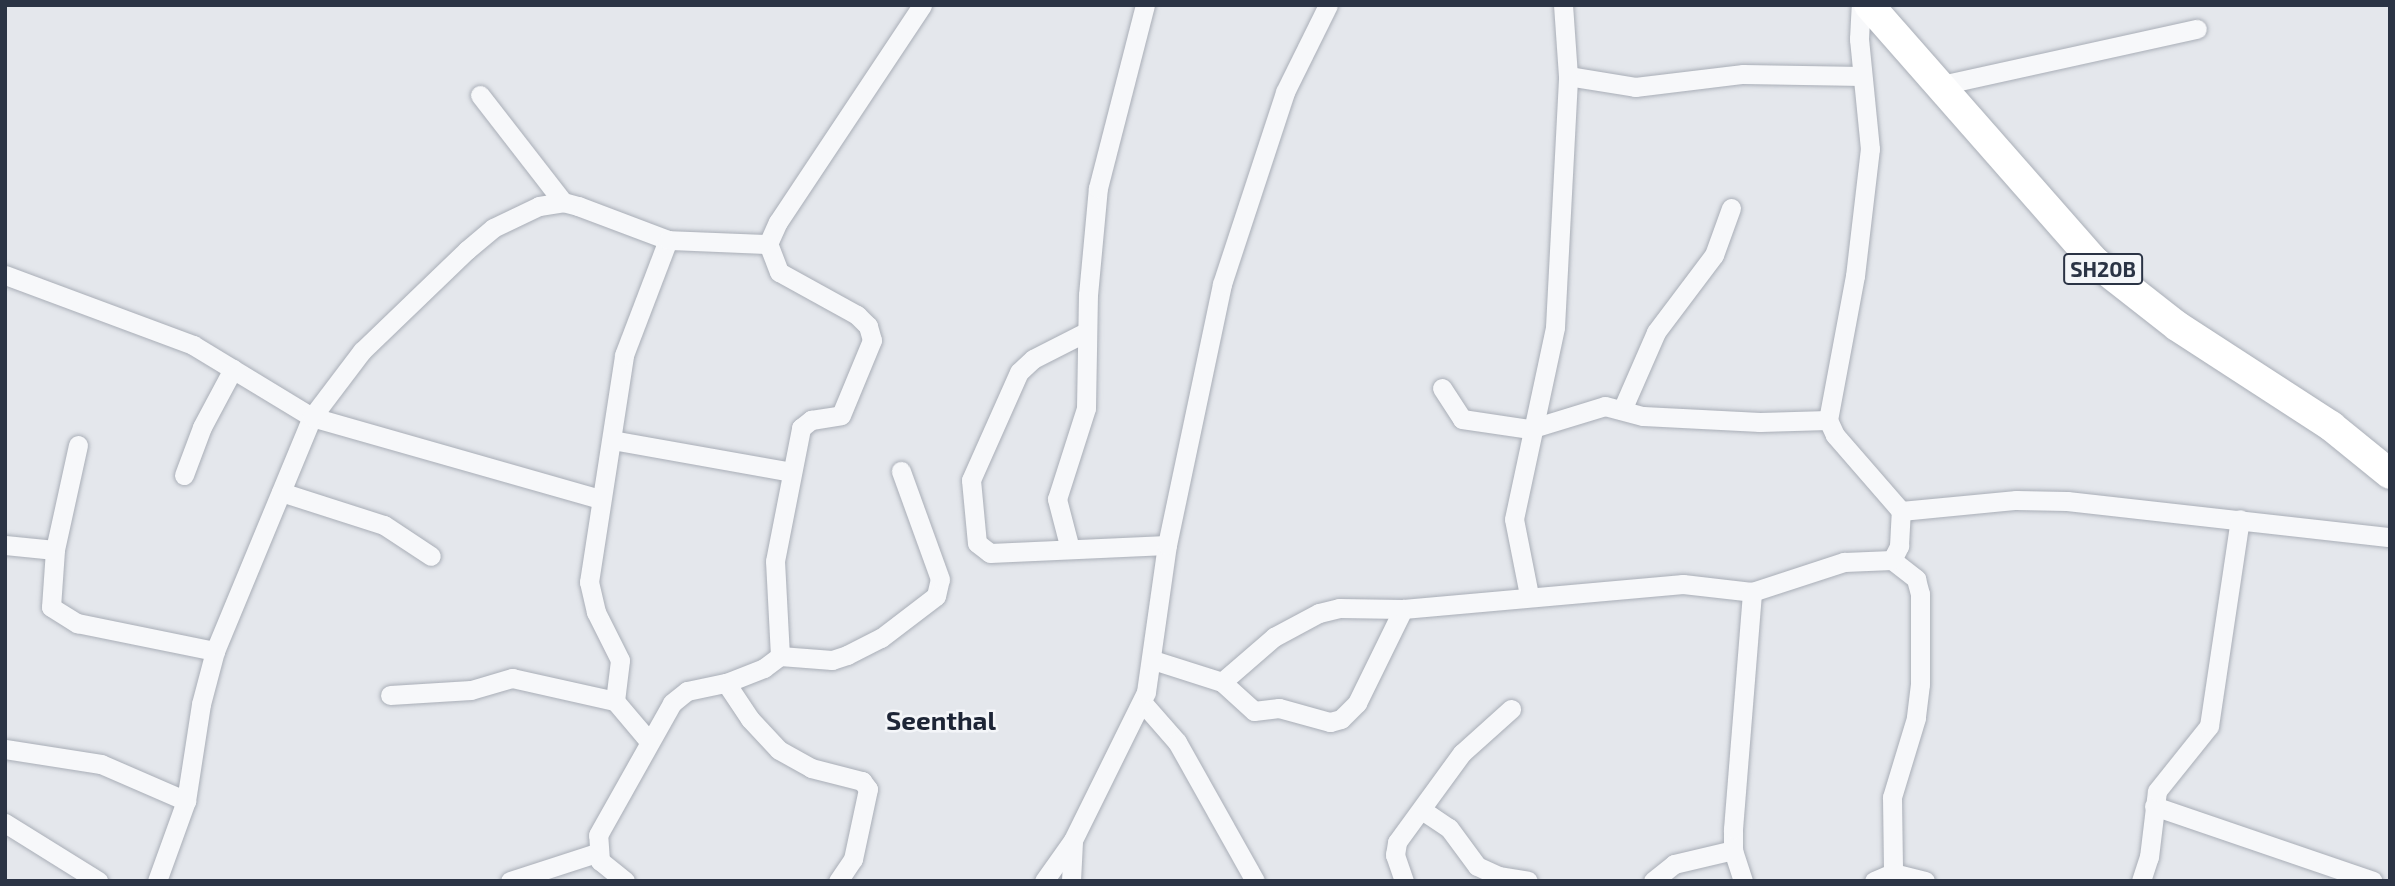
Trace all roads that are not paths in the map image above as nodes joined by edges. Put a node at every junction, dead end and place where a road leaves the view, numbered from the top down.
1 (922, 5) edge
2 (1145, 5) edge
3 (1328, 5) edge
4 (1563, 5) edge
5 (1861, 5) edge
6 (1869, 5) edge
7 (2197, 29) dead end
8 (1568, 76) junction
9 (1862, 76) junction
10 (1937, 86) junction
11 (480, 95) dead end
12 (563, 202) junction
13 (1731, 208) dead end
14 (668, 240) junction
15 (768, 244) junction
16 (5, 275) edge
17 (1086, 332) junction
18 (233, 369) junction
19 (1442, 388) dead end
20 (1622, 410) junction
21 (312, 417) junction
22 (1828, 420) junction
23 (1530, 429) junction
24 (612, 440) junction
25 (78, 446) dead end
26 (901, 471) dead end
27 (791, 472) junction
28 (2390, 474) edge
29 (184, 475) dead end
30 (281, 492) junction
31 (600, 499) junction
32 (1901, 511) junction
33 (2240, 519) junction
34 (2390, 537) edge
35 (5, 545) edge
36 (1167, 545) junction
37 (1070, 549) junction
38 (55, 550) junction
39 (431, 556) dead end
40 (1892, 560) junction
41 (1752, 592) junction
42 (1530, 595) junction
43 (1402, 609) junction
44 (215, 651) junction
45 (780, 656) junction
46 (1153, 660) junction
47 (1222, 682) junction
48 (726, 683) junction
49 (390, 695) dead end
50 (615, 701) junction
51 (1142, 702) junction
52 (1511, 709) dead end
53 (648, 740) junction
54 (5, 749) edge
55 (186, 801) junction
56 (2154, 806) junction
57 (1422, 810) junction
58 (5, 823) edge
59 (1073, 840) junction
60 (1733, 850) junction
61 (596, 853) junction
62 (1893, 873) junction
63 (98, 881) edge
64 (157, 881) edge
65 (510, 881) edge
66 (625, 881) edge
67 (838, 881) edge
68 (1044, 881) edge
69 (1071, 881) edge
70 (1255, 881) edge
71 (1404, 881) edge
72 (1528, 881) edge
73 (1653, 881) edge
74 (1743, 881) edge
75 (1874, 881) edge
76 (1925, 881) edge
77 (2141, 881) edge
78 (2373, 881) edge

1 - 15 street
2 - 17 street
3 - 36 street
4 - 8 street
5 - 9 street
6 - 10 main road, SH20B
7 - 10 street
8 - 9 street
8 - 23 street
9 - 22 street
10 - 28 main road, SH20B
11 - 12 street
12 - 14 street
12 - 21 street
13 - 20 street
14 - 15 street
14 - 24 street
15 - 27 street
16 - 18 street
17 - 37 street
17 - 37 street
18 - 21 street
18 - 29 street
19 - 23 street
20 - 22 street
20 - 23 street
21 - 30 street
21 - 31 street
22 - 32 street
23 - 42 street
24 - 27 street
24 - 31 street
25 - 38 street
26 - 45 street
27 - 45 street
30 - 39 street
30 - 44 street
31 - 50 street
32 - 33 street
32 - 40 street
33 - 34 street
33 - 56 street
35 - 38 street
36 - 37 street
36 - 46 street
38 - 44 street
40 - 41 street
40 - 62 street
41 - 42 street
41 - 60 street
42 - 43 street
43 - 47 street
43 - 47 street
44 - 55 street
45 - 48 street
46 - 47 street
46 - 51 street
48 - 53 street
48 - 67 street
49 - 50 street
50 - 53 street
51 - 59 street
51 - 70 street
52 - 57 street
53 - 61 street
54 - 55 street
55 - 64 street
56 - 77 street
56 - 78 street
57 - 71 street
57 - 72 street
58 - 63 street
59 - 68 street
59 - 69 street
60 - 73 street
60 - 74 street
61 - 65 street
61 - 66 street
62 - 75 street
62 - 76 street

